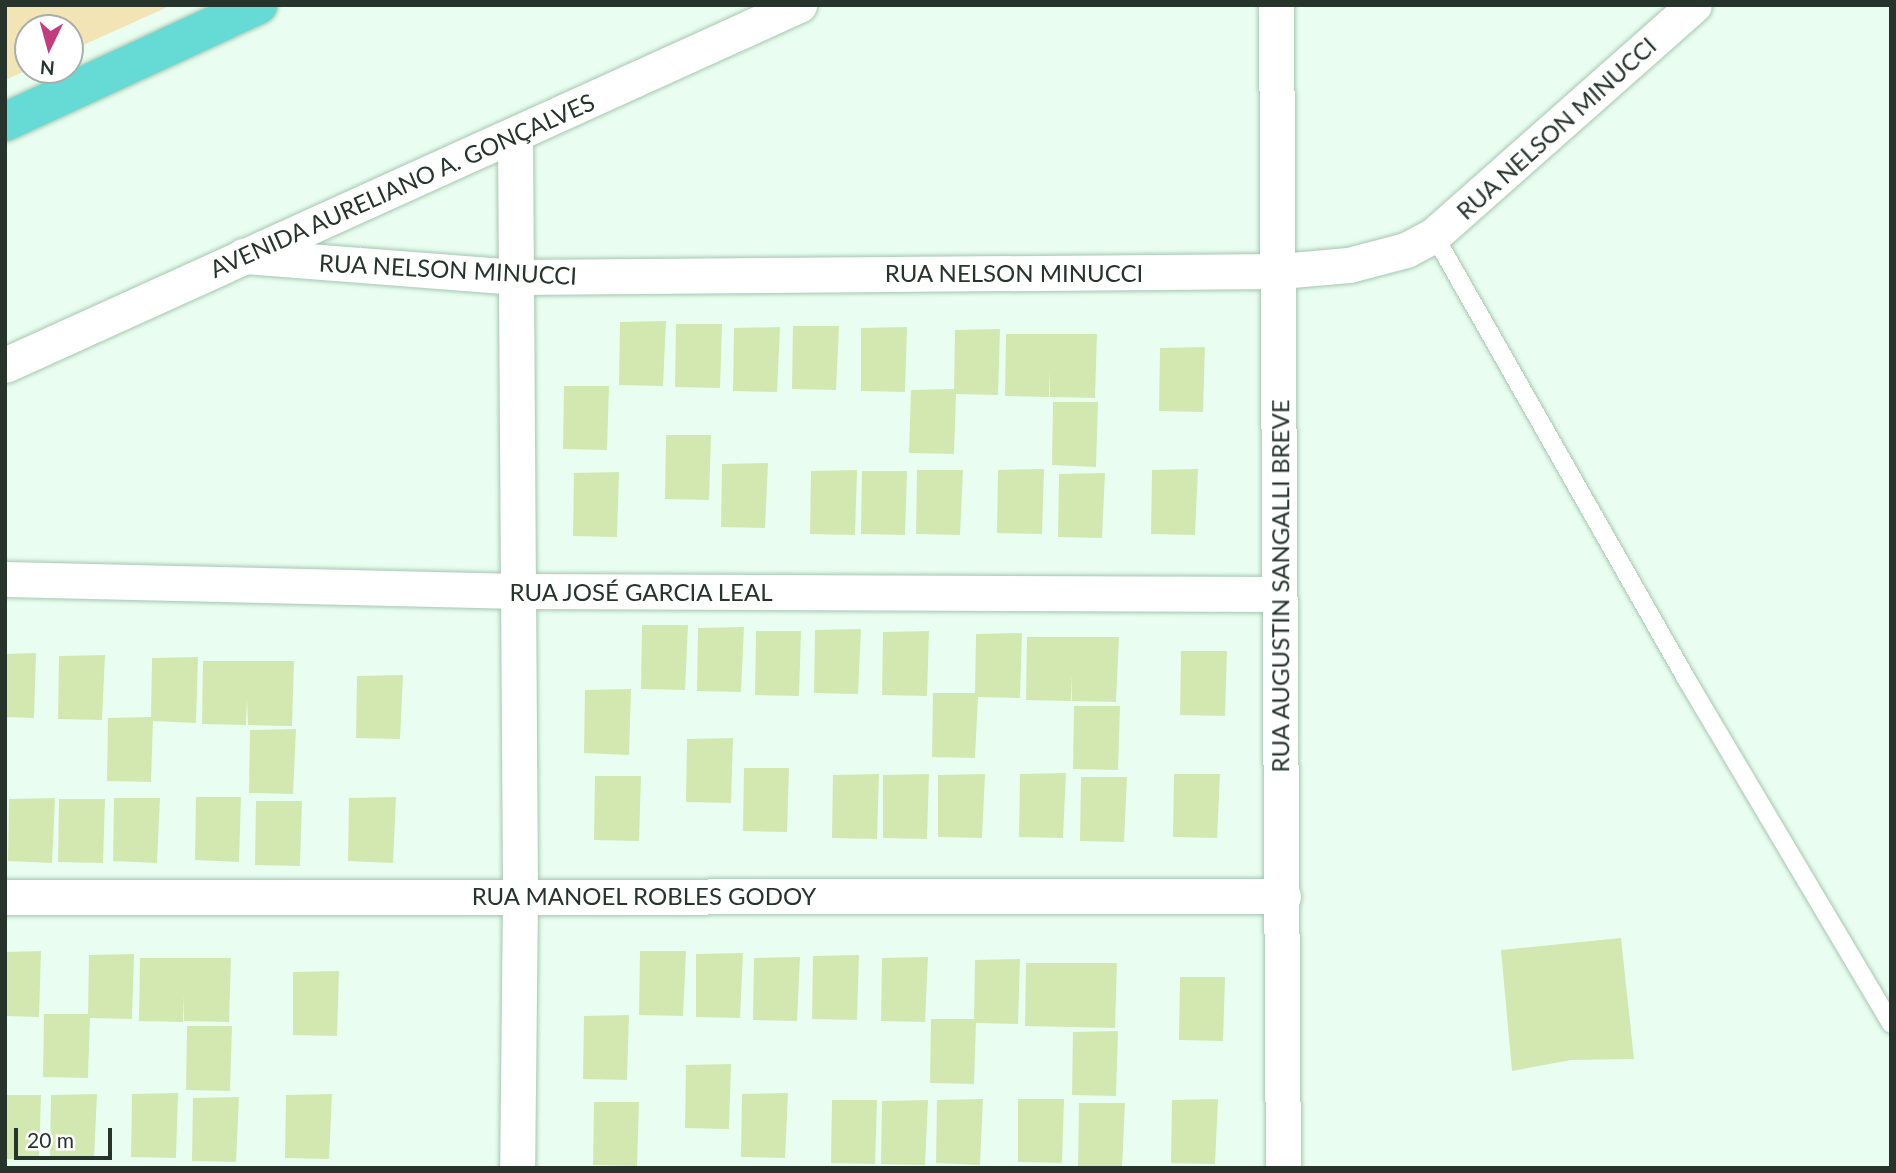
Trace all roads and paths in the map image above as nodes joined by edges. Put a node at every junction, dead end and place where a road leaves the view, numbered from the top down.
1 (258, 5) edge
2 (799, 5) edge
3 (1276, 5) edge
4 (1694, 5) edge
5 (17, 116) edge
6 (514, 135) junction
7 (1434, 235) junction
8 (243, 256) junction
9 (1280, 271) junction
10 (518, 277) junction
11 (5, 365) edge
12 (5, 579) edge
13 (519, 591) junction
14 (1278, 594) junction
15 (520, 896) junction
16 (1283, 896) junction
17 (5, 897) edge
18 (1891, 1024) edge
19 (517, 1168) edge
20 (1283, 1168) edge

1 - 5 highway
2 - 6 street, AVENIDA AURELIANO A. GONÇALVES
3 - 9 street, RUA AUGUSTIN SANGALLI BREVE
4 - 7 street, RUA NELSON MINUCCI
6 - 8 street, AVENIDA AURELIANO A. GONÇALVES
6 - 10 street
7 - 9 street, RUA NELSON MINUCCI
7 - 18 lane
8 - 10 street, RUA NELSON MINUCCI
8 - 11 street, AVENIDA AURELIANO A. GONÇALVES
9 - 10 street, RUA NELSON MINUCCI
9 - 14 street, RUA AUGUSTIN SANGALLI BREVE
10 - 13 street
12 - 13 street, RUA JOSÉ GARCIA LEAL
13 - 14 street, RUA JOSÉ GARCIA LEAL
13 - 15 street
14 - 16 street, RUA AUGUSTIN SANGALLI BREVE
15 - 16 street, RUA MANOEL ROBLES GODOY
15 - 17 street, RUA MANOEL ROBLES GODOY
15 - 19 street
16 - 20 street, RUA AUGUSTIN SANGALLI BREVE

